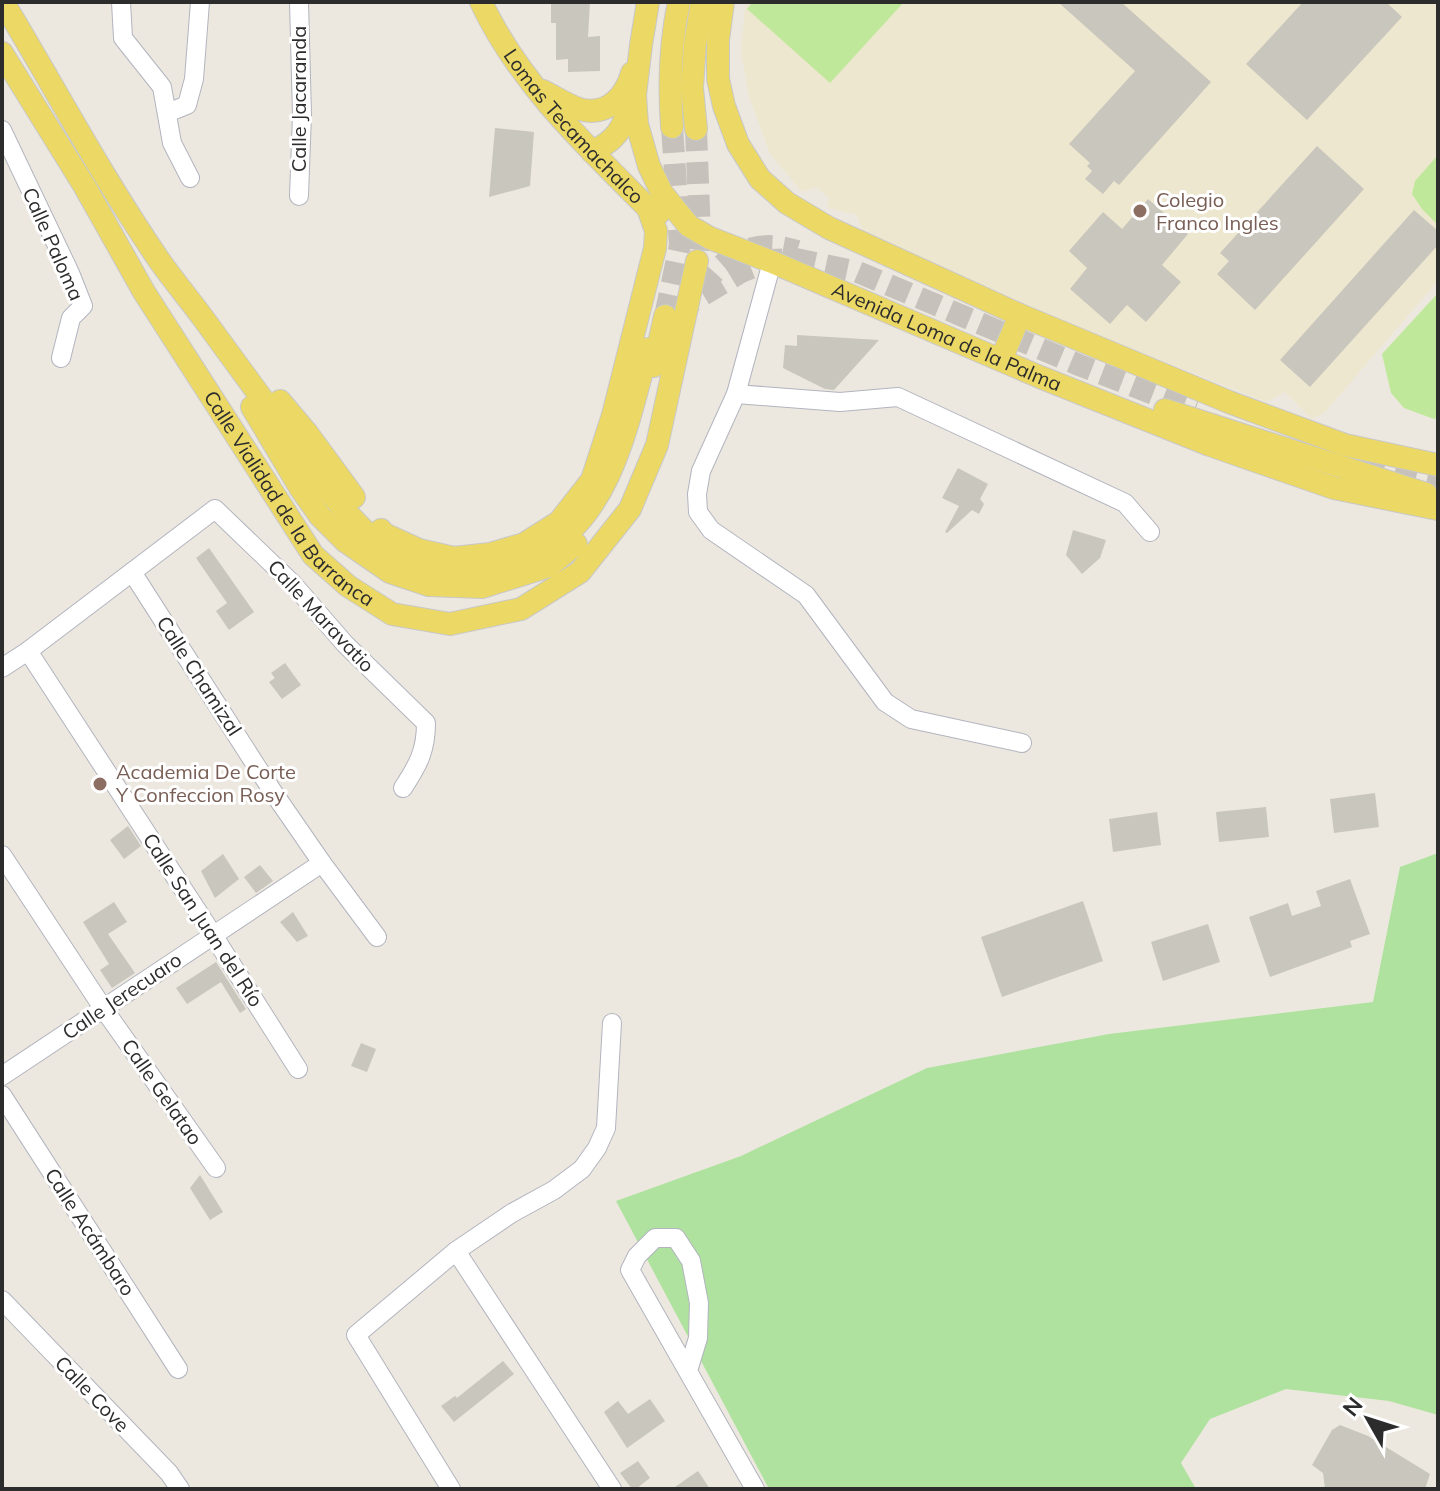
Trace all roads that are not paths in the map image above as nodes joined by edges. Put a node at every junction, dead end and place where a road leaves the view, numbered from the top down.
1 (3, 2) edge
2 (121, 2) edge
3 (200, 2) edge
4 (299, 2) edge
5 (481, 2) edge
6 (648, 2) edge
7 (679, 2) edge
8 (702, 2) edge
9 (723, 2) edge
10 (641, 45) junction
11 (2, 53) edge
12 (535, 88) junction
13 (635, 95) junction
14 (167, 113) junction
15 (672, 127) tunnel mouth
16 (696, 129) tunnel mouth
17 (2, 130) edge
18 (592, 152) junction
19 (190, 178) dead end
20 (299, 196) dead end
21 (648, 208) junction
22 (689, 226) junction
23 (697, 261) tunnel mouth
24 (772, 262) junction
25 (698, 294) tunnel mouth
26 (1020, 315) junction
27 (674, 322) junction
28 (217, 337) junction
29 (648, 349) dead end
30 (61, 358) dead end
31 (1001, 360) junction
32 (736, 394) junction
33 (1165, 410) dead end
34 (1438, 465) edge
35 (1438, 498) edge
36 (1438, 509) edge
37 (1150, 532) dead end
38 (132, 572) junction
39 (28, 651) junction
40 (2, 668) edge
41 (1022, 743) dead end
42 (403, 788) dead end
43 (2, 855) edge
44 (322, 863) junction
45 (213, 935) junction
46 (377, 937) dead end
47 (103, 1008) junction
48 (612, 1023) dead end
49 (298, 1069) dead end
50 (2, 1076) edge
51 (2, 1095) edge
52 (216, 1168) dead end
53 (456, 1251) junction
54 (2, 1300) edge
55 (178, 1369) dead end
56 (688, 1371) junction
57 (180, 1489) edge
58 (451, 1489) edge
59 (612, 1489) edge
60 (755, 1489) edge

1 - 28 main road
2 - 14 street
3 - 14 street
4 - 20 street, Calle Jacaranda
5 - 12 main road, Lomas Tecamachalco
6 - 10 main road, Avenida Loma de la Palma
7 - 15 main road
8 - 16 main road
9 - 26 main road
10 - 12 main road
10 - 13 main road, Avenida Loma de la Palma
11 - 27 main road, Calle Vialidad de la Barranca
12 - 18 main road, Lomas Tecamachalco
13 - 18 main road
13 - 22 main road, Avenida Loma de la Palma
14 - 19 street
17 - 30 street, Calle Paloma
18 - 21 main road, Lomas Tecamachalco
21 - 22 main road, Lomas Tecamachalco
21 - 28 main road
22 - 24 main road, Avenida Loma de la Palma
23 - 27 main road
24 - 31 main road, Avenida Loma de la Palma
24 - 32 street
25 - 27 main road
26 - 31 main road
26 - 34 main road
27 - 28 main road
28 - 29 main road
31 - 36 main road, Avenida Loma de la Palma
32 - 37 street
32 - 41 street
33 - 35 main road
38 - 39 street
38 - 42 street, Calle Maravatio
38 - 44 street, Calle Chamizal
39 - 40 street
39 - 45 street, Calle San Juan del Río
43 - 47 street, Calle Gelatao
44 - 45 street, Calle Jerecuaro
44 - 46 street, Calle Chamizal
45 - 47 street, Calle Jerecuaro
45 - 49 street, Calle San Juan del Río
47 - 50 street, Calle Jerecuaro
47 - 52 street, Calle Gelatao
48 - 53 street
51 - 55 street, Calle Acámbaro
53 - 58 street
53 - 59 street
54 - 57 street, Calle Cove
56 - 56 street
56 - 60 street

